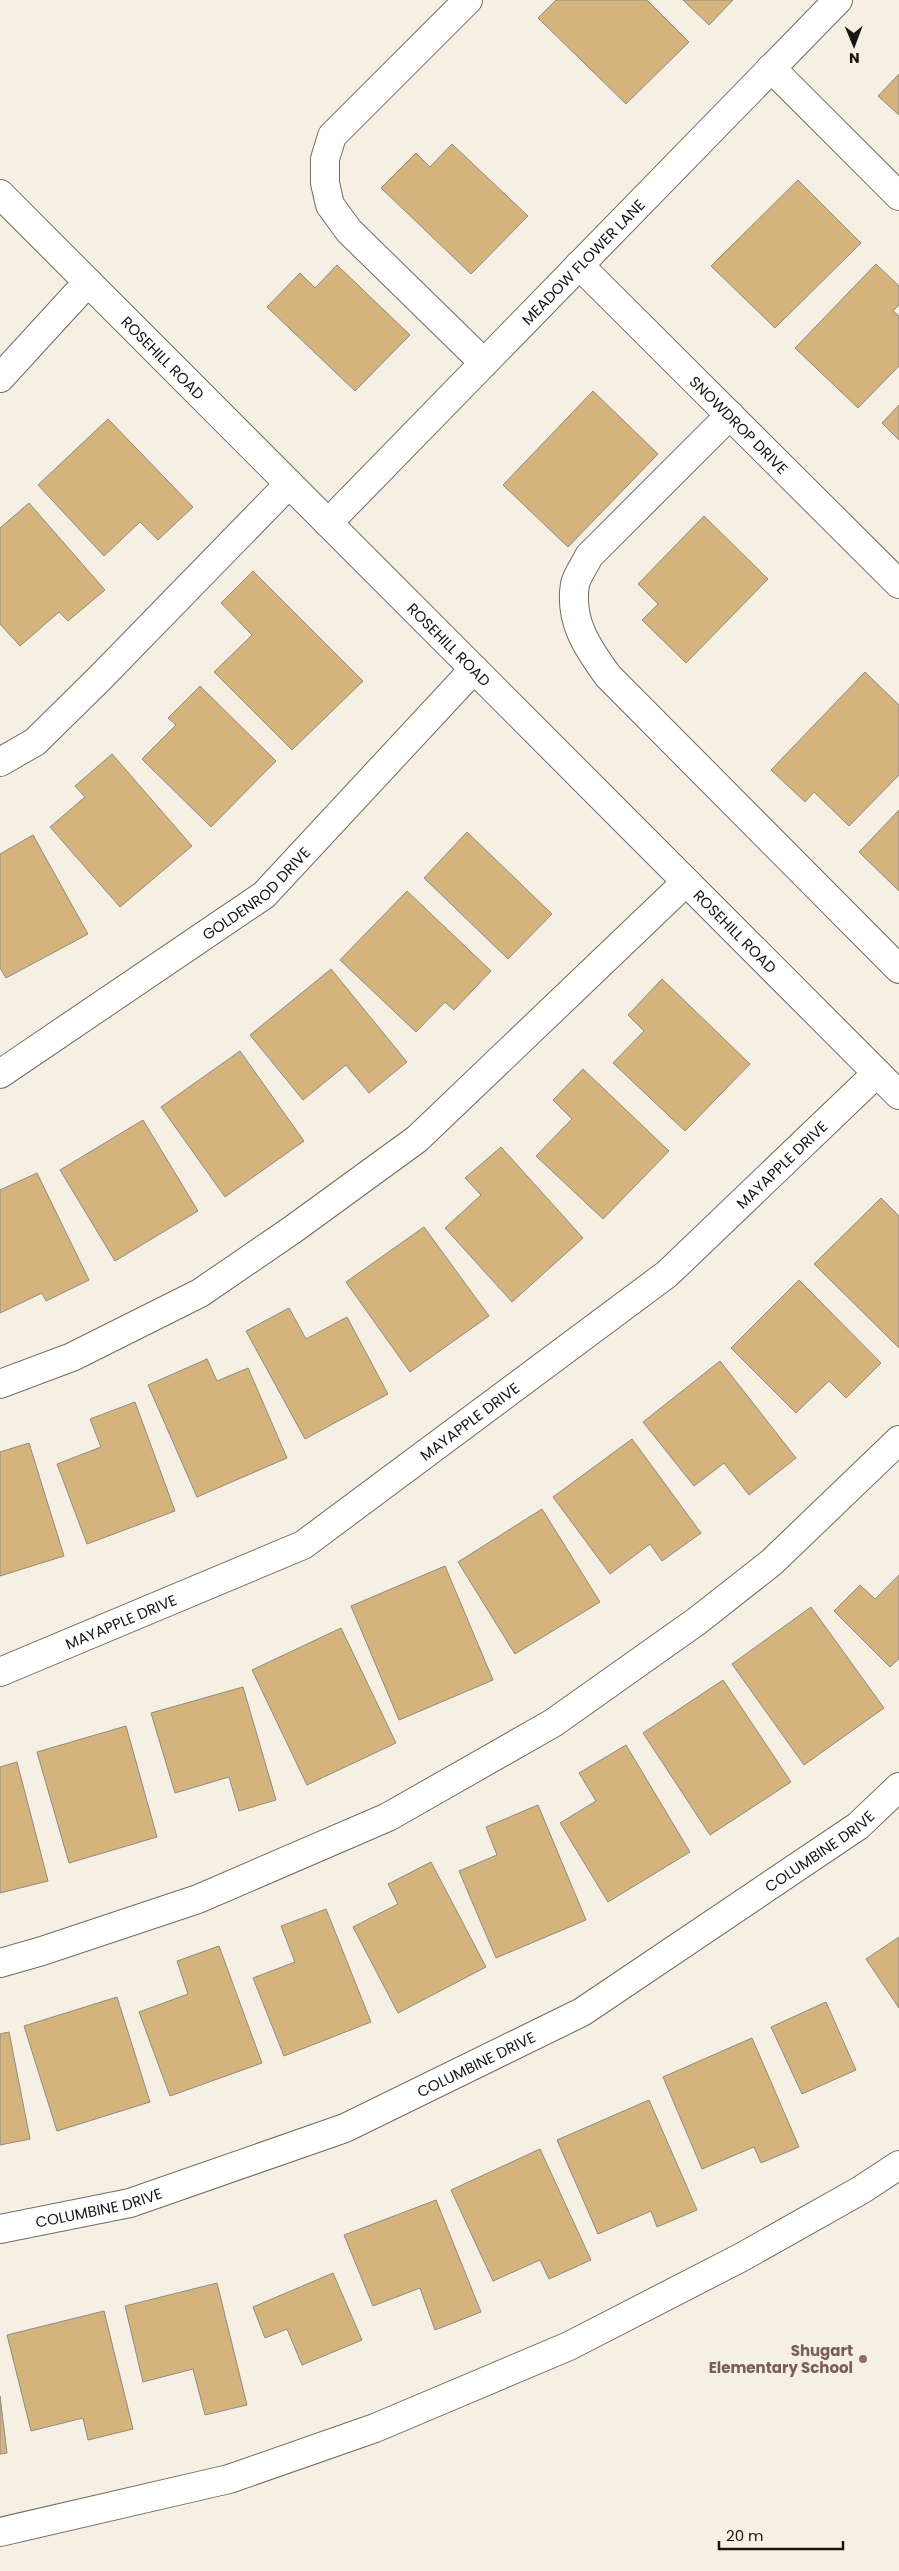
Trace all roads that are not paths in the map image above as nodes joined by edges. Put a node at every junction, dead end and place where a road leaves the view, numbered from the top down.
1 (468, 0) edge
2 (838, 0) edge
3 (771, 68) junction
4 (0, 194) edge
5 (899, 196) edge
6 (579, 265) junction
7 (88, 282) junction
8 (484, 363) junction
9 (0, 378) edge
10 (730, 415) junction
11 (289, 484) junction
12 (328, 523) junction
13 (899, 584) edge
14 (474, 669) junction
15 (0, 762) edge
16 (686, 882) junction
17 (899, 969) edge
18 (877, 1073) junction
19 (0, 1074) edge
20 (899, 1095) edge
21 (0, 1384) edge
22 (899, 1440) edge
23 (0, 1672) edge
24 (899, 1787) edge
25 (0, 1963) edge
26 (899, 2165) edge
27 (0, 2229) edge
28 (0, 2532) edge

1 - 8 street
2 - 3 street, MEADOW FLOWER LANE
3 - 5 street
3 - 6 street, MEADOW FLOWER LANE
4 - 7 street, ROSEHILL ROAD
6 - 8 street, MEADOW FLOWER LANE
6 - 10 street, SNOWDROP DRIVE
7 - 9 street
7 - 11 street, ROSEHILL ROAD
8 - 12 street, MEADOW FLOWER LANE
10 - 13 street, SNOWDROP DRIVE
10 - 17 street
11 - 12 street, ROSEHILL ROAD
11 - 15 street
12 - 14 street, ROSEHILL ROAD
14 - 16 street, ROSEHILL ROAD
14 - 19 street, GOLDENROD DRIVE
16 - 18 street, ROSEHILL ROAD
16 - 21 street
18 - 20 street, ROSEHILL ROAD
18 - 23 street, MAYAPPLE DRIVE
22 - 25 street
24 - 27 street, COLUMBINE DRIVE
26 - 28 street

